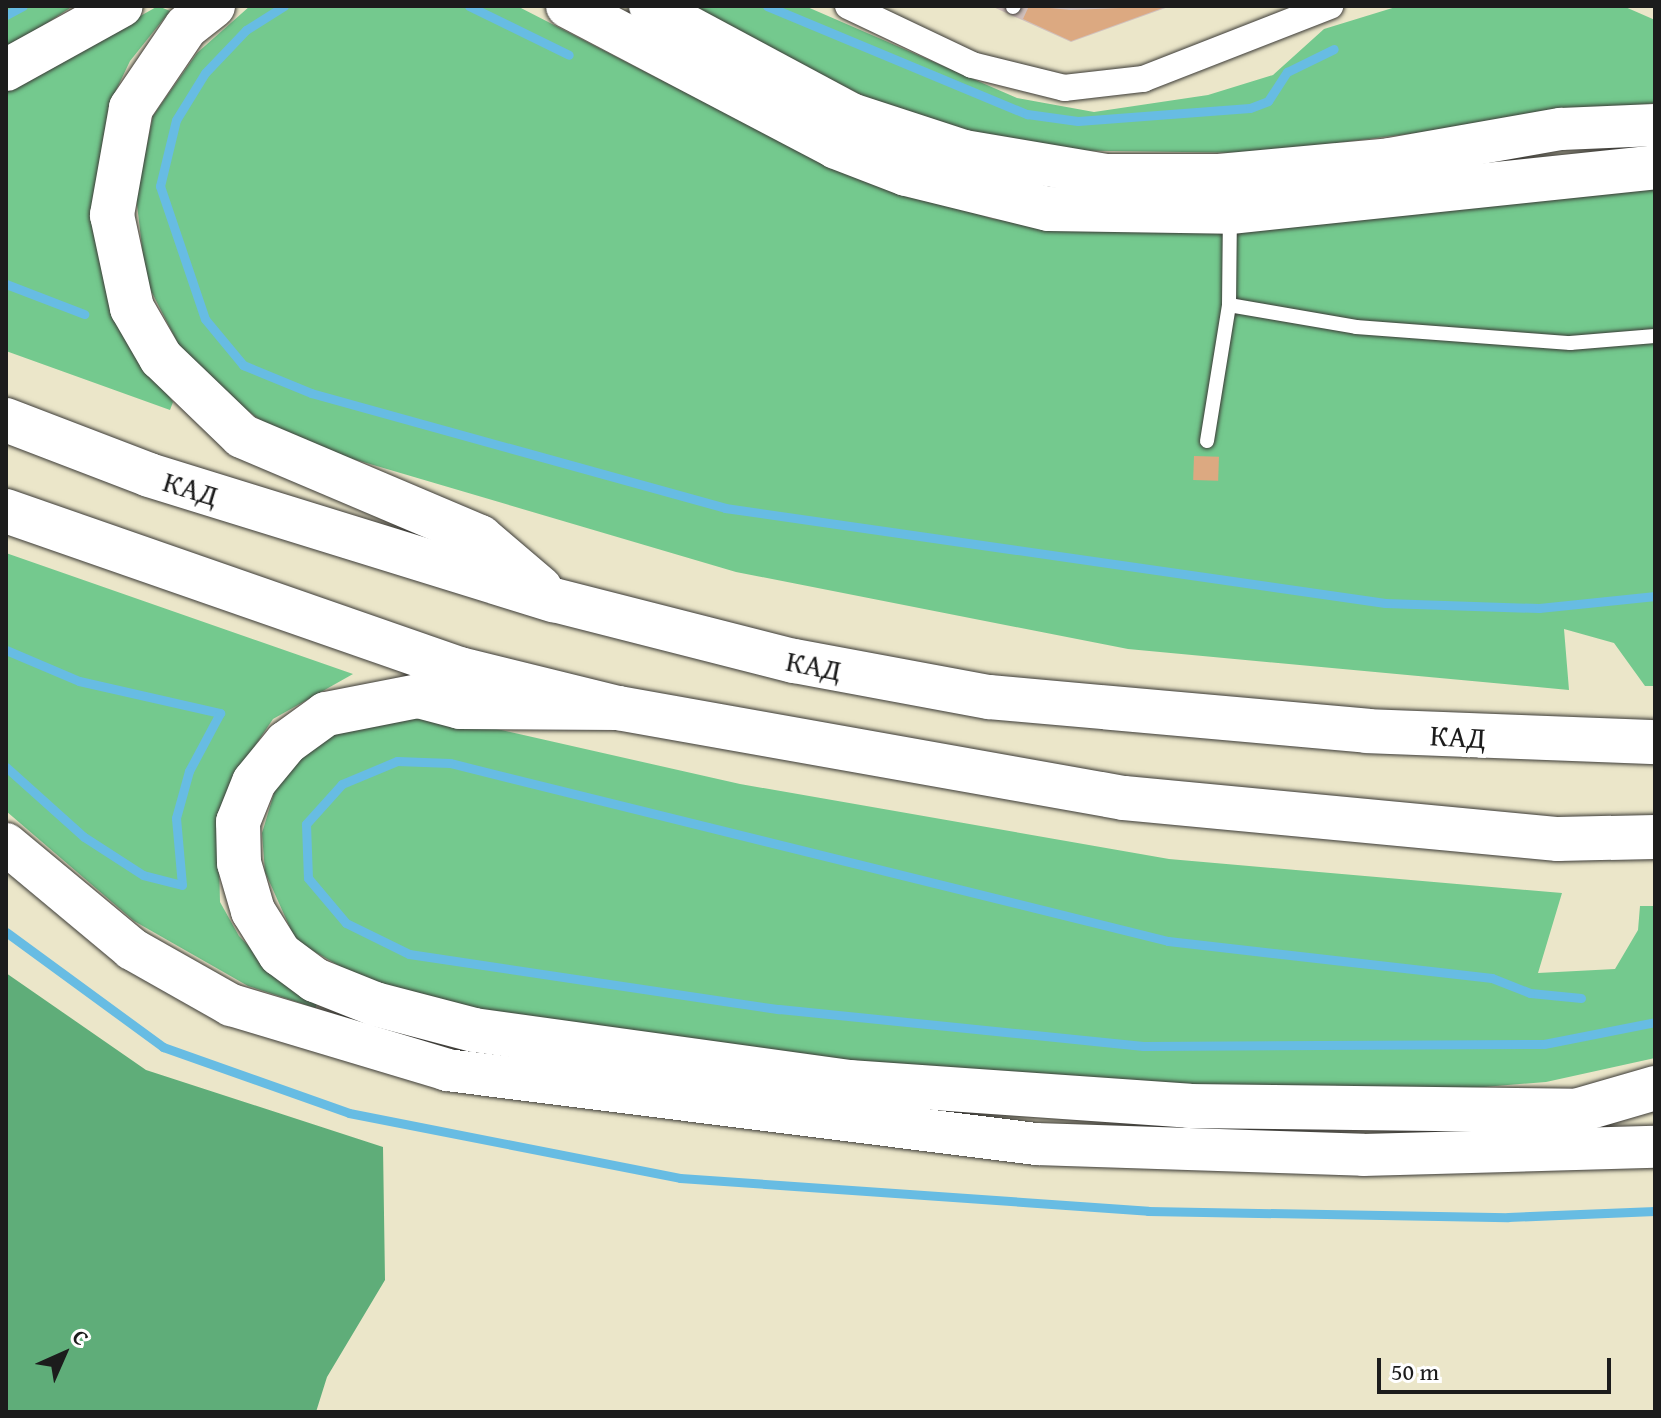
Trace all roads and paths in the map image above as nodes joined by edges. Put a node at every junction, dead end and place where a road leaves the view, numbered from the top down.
1 (122, 6) edge
2 (213, 6) edge
3 (568, 6) edge
4 (650, 6) edge
5 (848, 6) edge
6 (1330, 6) edge
7 (6, 70) edge
8 (1655, 125) edge
9 (1655, 167) edge
10 (1230, 212) junction
11 (1229, 305) junction
12 (1655, 336) edge
13 (6, 420) edge
14 (1207, 441) dead end
15 (6, 511) edge
16 (554, 600) junction
17 (618, 708) junction
18 (1655, 742) edge
19 (1655, 837) edge
20 (6, 844) edge
21 (1655, 1088) edge
22 (1655, 1147) edge

1 - 7 main road
2 - 16 highway
3 - 10 highway
4 - 8 main road
5 - 6 street
9 - 10 highway
10 - 11 lane
11 - 12 lane
11 - 14 lane
13 - 16 highway, КАД
15 - 17 highway
16 - 18 highway, КАД
17 - 19 highway
17 - 21 highway
20 - 22 main road

